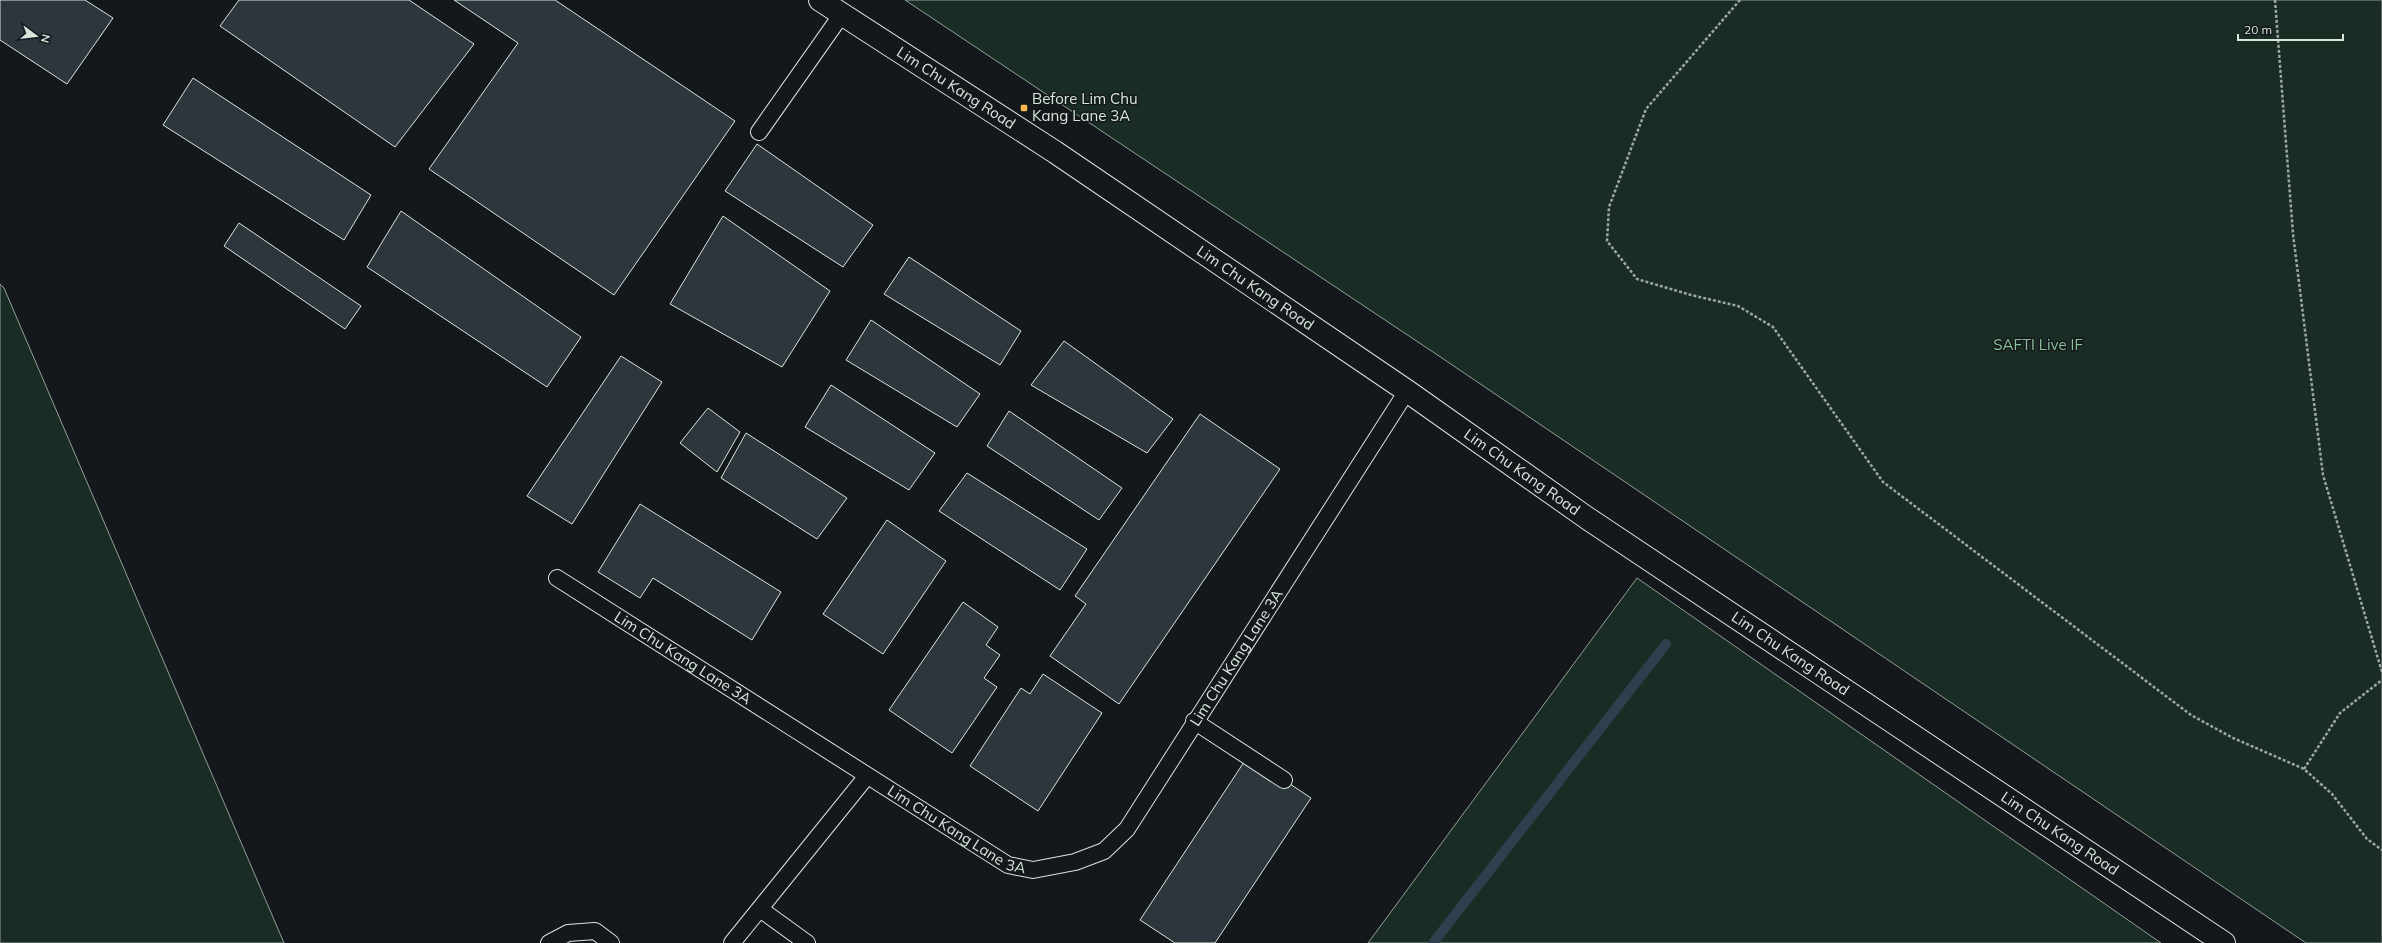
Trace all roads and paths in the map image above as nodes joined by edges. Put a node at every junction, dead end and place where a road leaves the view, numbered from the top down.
1 (820, 0) edge
2 (1740, 0) edge
3 (2275, 0) edge
4 (842, 14) junction
5 (759, 132) dead end
6 (1408, 391) junction
7 (557, 578) dead end
8 (2382, 672) edge
9 (2382, 680) edge
10 (1194, 721) junction
11 (2304, 769) junction
12 (867, 776) junction
13 (1284, 780) dead end
14 (2382, 850) edge
15 (760, 909) junction
16 (549, 943) edge
17 (611, 943) edge
18 (732, 943) edge
19 (807, 943) edge
20 (2224, 943) edge

1 - 4 main road, Lim Chu Kang Road
2 - 11 path
3 - 8 path
4 - 5 lane
4 - 6 main road, Lim Chu Kang Road
6 - 10 lane, Lim Chu Kang Lane 3A
6 - 20 main road, Lim Chu Kang Road
7 - 12 lane, Lim Chu Kang Lane 3A
9 - 11 path
10 - 12 lane, Lim Chu Kang Lane 3A
10 - 13 lane
11 - 14 path
12 - 15 lane
15 - 18 lane
15 - 19 lane
16 - 17 lane

